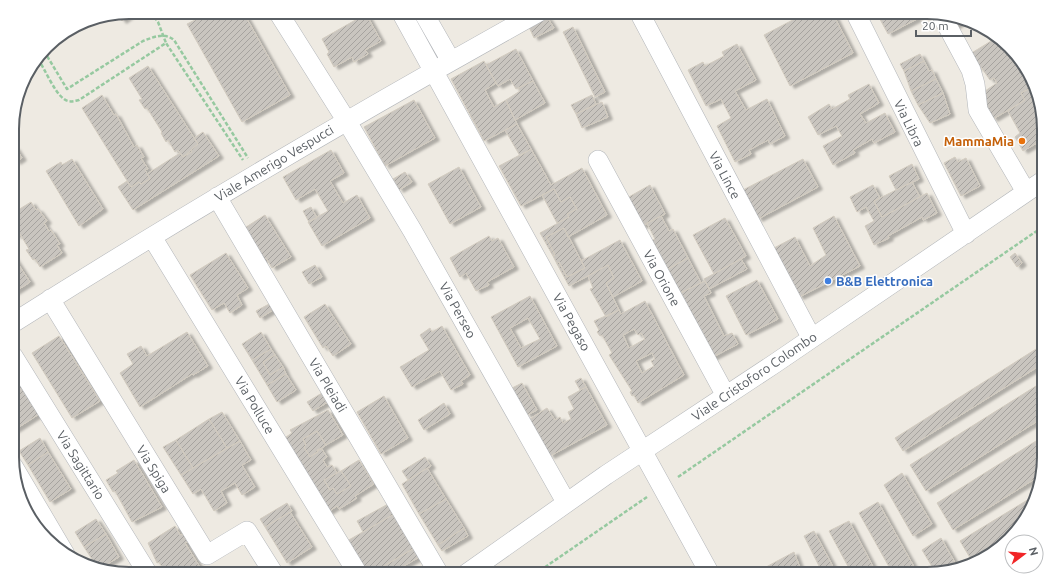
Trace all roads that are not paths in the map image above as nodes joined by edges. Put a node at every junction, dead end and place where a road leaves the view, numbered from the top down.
1 (282, 19) edge
2 (405, 19) edge
3 (427, 19) edge
4 (526, 19) edge
5 (643, 19) edge
6 (858, 19) edge
7 (944, 21) edge
8 (451, 61) junction
9 (434, 70) junction
10 (346, 120) junction
11 (598, 160) dead end
12 (1037, 185) edge
13 (1026, 192) junction
14 (217, 197) junction
15 (966, 234) junction
16 (152, 237) junction
17 (50, 299) junction
18 (19, 319) edge
19 (811, 337) junction
20 (19, 366) edge
21 (726, 396) junction
22 (643, 451) junction
23 (22, 481) edge
24 (566, 502) junction
25 (57, 541) edge
26 (144, 567) edge
27 (270, 567) edge
28 (354, 567) edge
29 (436, 567) edge
30 (476, 567) edge
31 (706, 567) edge

1 - 10 street, Via Perseo
2 - 9 street, Via Pegaso
3 - 8 street
4 - 8 street, Viale Amerigo Vespucci
5 - 19 street, Via Lince
6 - 15 street, Via Libra
7 - 13 street
8 - 9 street, Viale Amerigo Vespucci
9 - 10 street, Viale Amerigo Vespucci
9 - 22 street, Via Pegaso
10 - 14 street, Viale Amerigo Vespucci
10 - 24 street, Via Perseo
11 - 21 street, Via Orione
12 - 13 street, Viale Cristoforo Colombo
13 - 15 street, Viale Cristoforo Colombo
14 - 16 street, Viale Amerigo Vespucci
14 - 29 street, Via Pleiadi
15 - 19 street, Viale Cristoforo Colombo
16 - 17 street, Viale Amerigo Vespucci
16 - 28 street, Via Polluce
17 - 18 street, Viale Amerigo Vespucci
17 - 27 street, Via Spiga
19 - 21 street, Viale Cristoforo Colombo
20 - 26 street, Via Sagittario
21 - 22 street, Viale Cristoforo Colombo
22 - 24 street, Viale Cristoforo Colombo
22 - 31 street, Via Pegaso
23 - 25 street
24 - 30 street, Viale Cristoforo Colombo

